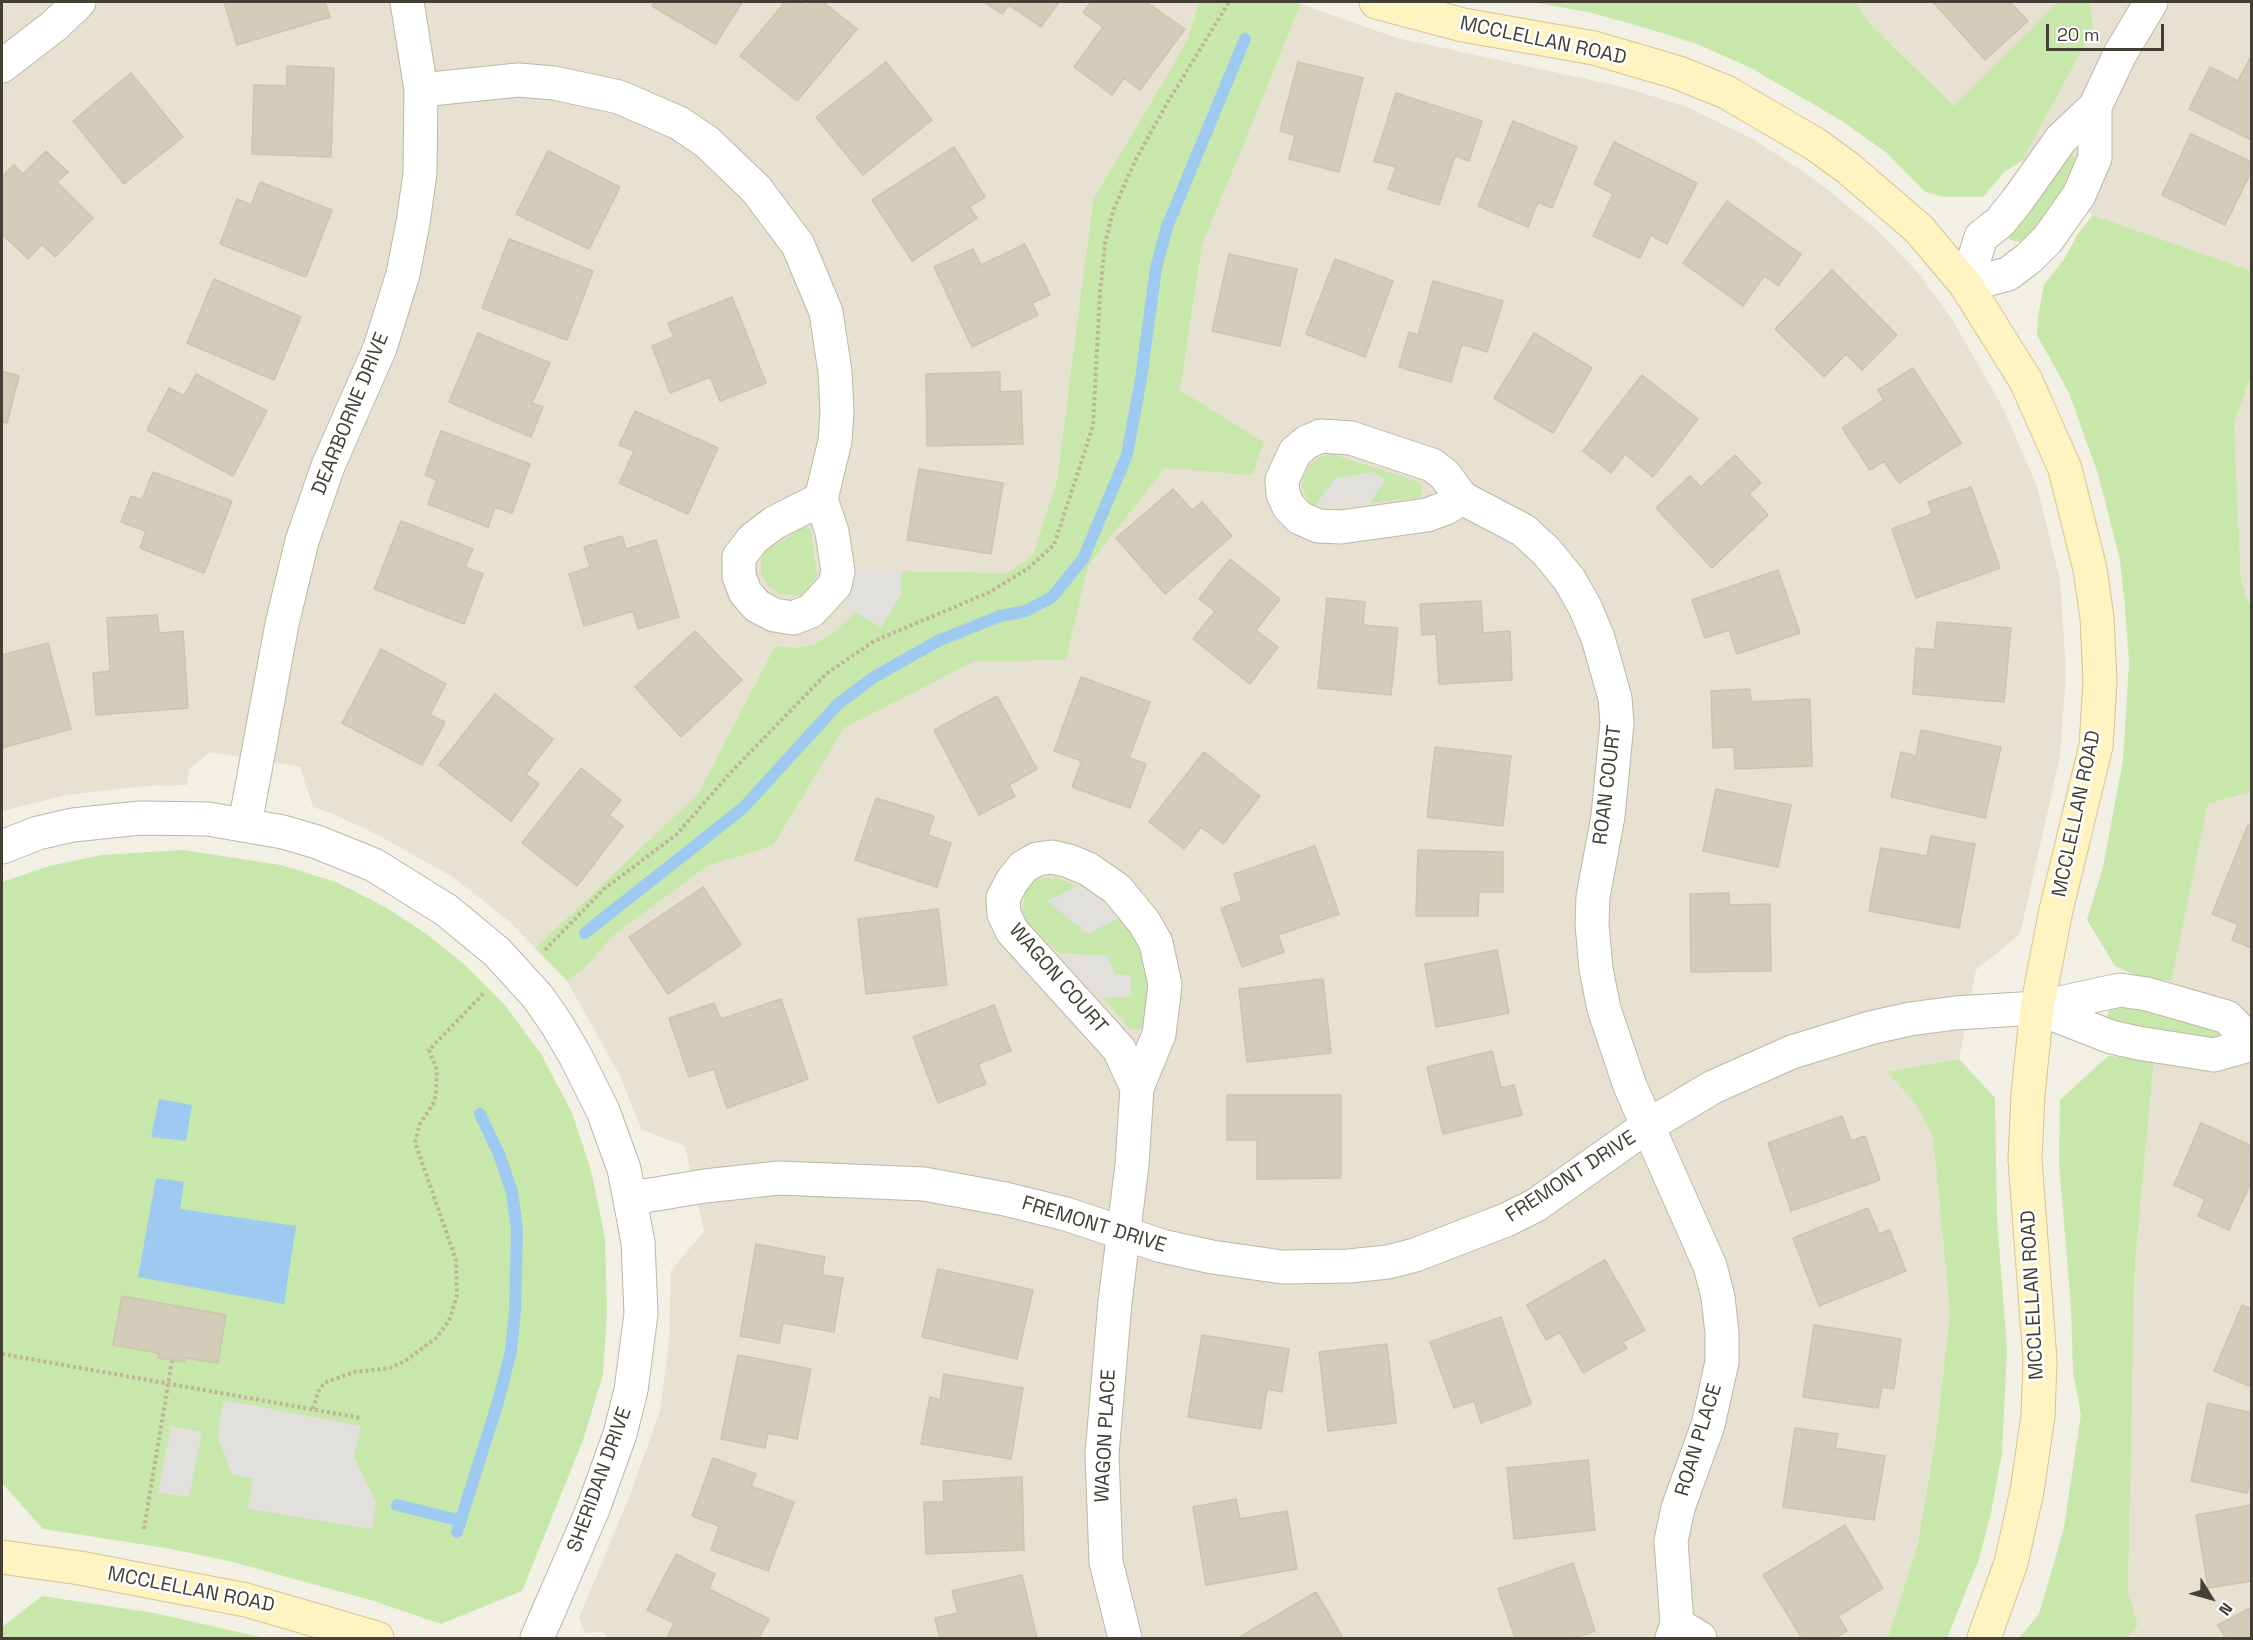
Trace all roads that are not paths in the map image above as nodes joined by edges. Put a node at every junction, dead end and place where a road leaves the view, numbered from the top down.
1 (79, 2) edge
2 (407, 2) edge
3 (1376, 2) edge
4 (2151, 2) edge
5 (2, 66) edge
6 (421, 90) junction
7 (2096, 107) junction
8 (1966, 285) junction
9 (1462, 498) junction
10 (821, 499) dead end
11 (245, 824) junction
12 (2, 847) edge
13 (2037, 1008) junction
14 (2252, 1043) edge
15 (1137, 1088) junction
16 (1646, 1127) junction
17 (632, 1198) junction
18 (1123, 1233) junction
19 (2, 1557) edge
20 (1683, 1634) edge
21 (377, 1638) edge
22 (537, 1638) edge
23 (1125, 1638) edge
24 (1984, 1638) edge

1 - 5 street
2 - 6 street, DEARBORNE DRIVE
3 - 8 street, MCCLELLAN ROAD
4 - 7 street
6 - 10 street
6 - 11 street, DEARBORNE DRIVE
7 - 8 street
7 - 8 street
8 - 13 street, MCCLELLAN ROAD
9 - 9 street, ROAN COURT
9 - 16 street, ROAN COURT
11 - 12 street, SHERIDAN DRIVE
11 - 17 street, SHERIDAN DRIVE
13 - 14 street, FREMONT DRIVE
13 - 14 street, FREMONT DRIVE
13 - 16 street, FREMONT DRIVE
13 - 24 street, MCCLELLAN ROAD
15 - 15 street, WAGON COURT
15 - 18 street, WAGON COURT
16 - 18 street, FREMONT DRIVE
16 - 20 street, ROAN PLACE
17 - 18 street, FREMONT DRIVE
17 - 22 street, SHERIDAN DRIVE
18 - 23 street, WAGON PLACE
19 - 21 street, MCCLELLAN ROAD

